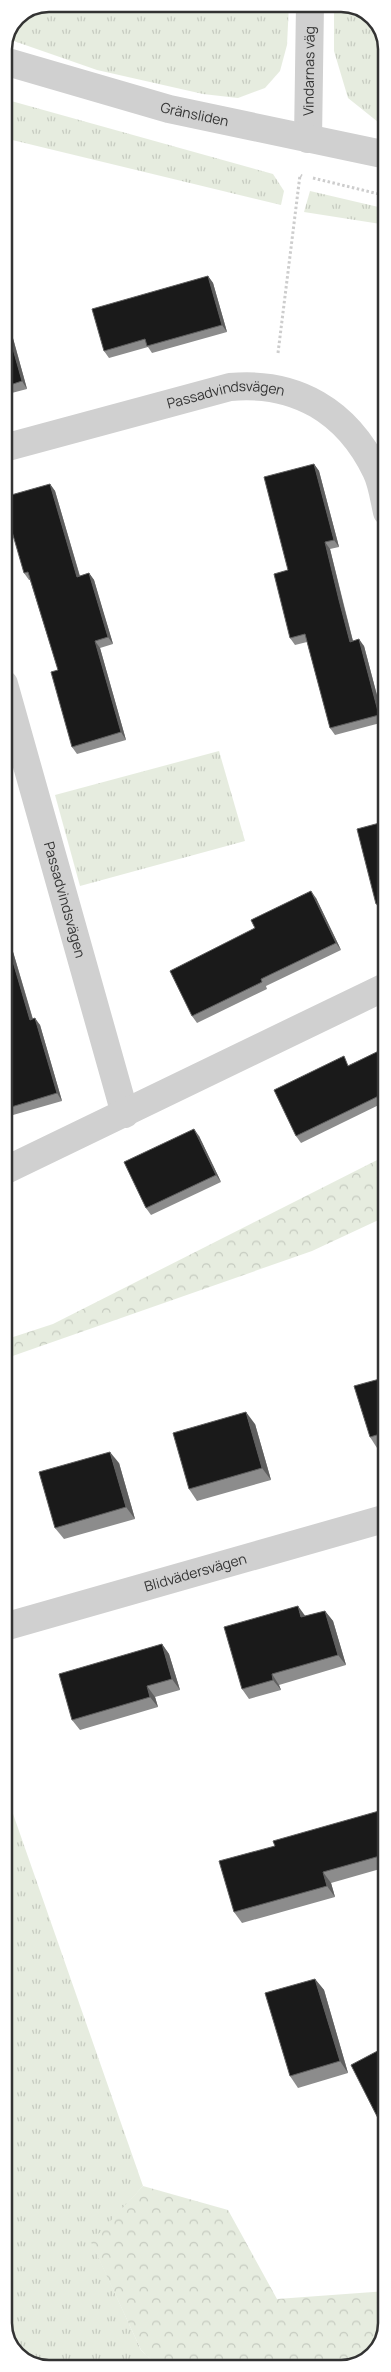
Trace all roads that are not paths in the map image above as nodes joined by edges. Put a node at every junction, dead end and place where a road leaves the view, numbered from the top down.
1 (310, 13) edge
2 (12, 63) edge
3 (308, 139) junction
4 (378, 153) edge
5 (12, 446) edge
6 (378, 476) edge
7 (12, 713) edge
8 (378, 990) edge
9 (126, 1114) junction
10 (12, 1167) edge
11 (378, 1521) edge
12 (13, 1625) edge

1 - 3 street, Vindarnas väg
2 - 3 street, Gränsliden
3 - 4 street, Gränsliden
5 - 6 street, Passadvindsvägen
7 - 9 street, Passadvindsvägen
8 - 9 street
9 - 10 street
11 - 12 street, Blidvädersvägen

